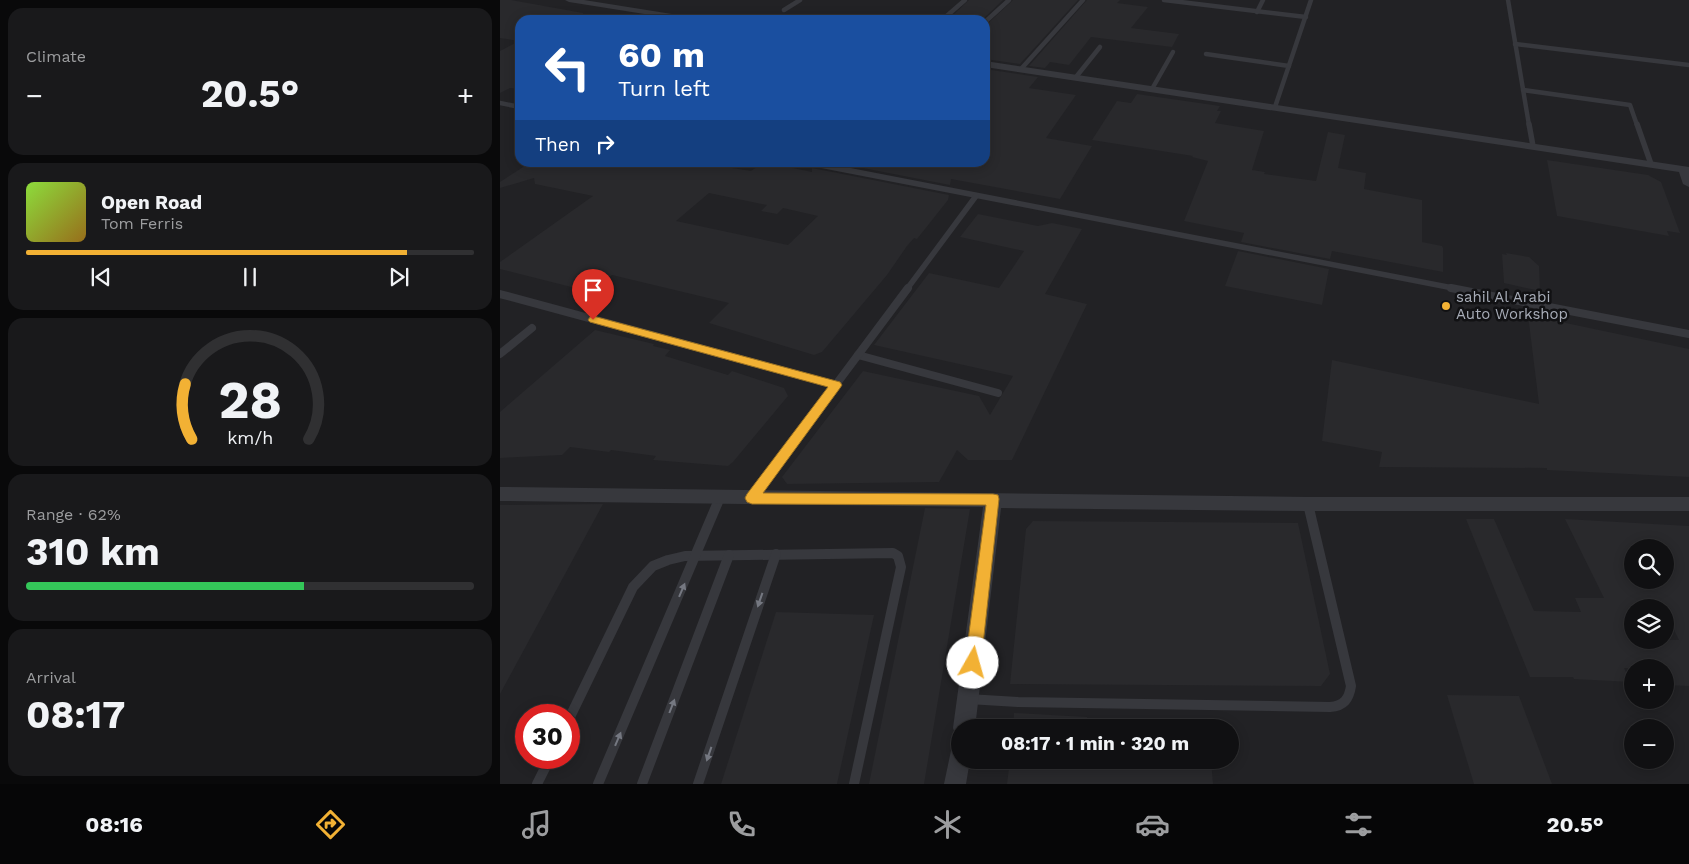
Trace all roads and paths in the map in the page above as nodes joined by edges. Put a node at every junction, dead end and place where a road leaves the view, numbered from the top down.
1 (569, 0) edge
2 (800, 0) edge
3 (965, 0) edge
4 (1009, 0) edge
5 (1083, 0) edge
6 (1164, 0) edge
7 (1206, 0) edge
8 (1215, 0) edge
9 (1263, 0) edge
10 (1311, 0) edge
11 (1508, 0) edge
12 (582, 1) edge
13 (1203, 5) junction
14 (1212, 6) junction
15 (784, 10) dead end
16 (1257, 12) junction
17 (667, 15) edge
18 (948, 15) edge
19 (990, 17) edge
20 (1306, 18) junction
21 (1515, 44) junction
22 (1100, 47) dead end
23 (1173, 52) dead end
24 (1206, 54) dead end
25 (990, 65) edge
26 (1689, 65) edge
27 (1289, 66) junction
28 (1021, 69) junction
29 (1076, 77) junction
30 (1152, 89) junction
31 (1523, 90) junction
32 (500, 103) edge
33 (515, 106) edge
34 (1275, 107) junction
35 (1533, 146) junction
36 (1651, 164) junction
37 (830, 167) edge
38 (1686, 170) edge
39 (1689, 184) edge
40 (976, 196) junction
41 (500, 294) edge
42 (532, 328) dead end
43 (1689, 334) edge
44 (500, 354) edge
45 (858, 355) junction
46 (836, 385) junction
47 (998, 393) dead end
48 (500, 494) edge
49 (720, 497) junction
50 (752, 498) junction
51 (993, 499) junction
52 (1308, 504) junction
53 (1689, 504) edge
54 (776, 554) junction
55 (729, 555) junction
56 (696, 556) junction
57 (968, 699) junction
58 (576, 704) edge
59 (965, 719) edge
60 (544, 769) edge
61 (958, 769) edge
62 (537, 784) edge
63 (598, 784) edge
64 (642, 784) edge
65 (698, 784) edge
66 (854, 784) edge
67 (955, 784) edge

1 - 12 street
2 - 15 lane
3 - 18 lane
4 - 19 lane
5 - 28 lane
6 - 13 lane
7 - 13 lane
8 - 14 lane
9 - 16 lane
10 - 20 lane
11 - 21 lane
12 - 17 street
13 - 14 lane
14 - 16 lane
16 - 20 lane
20 - 27 lane
21 - 26 lane
21 - 31 lane
22 - 29 lane
23 - 30 lane
24 - 27 lane
25 - 28 street
27 - 34 lane
28 - 29 street
29 - 30 street
30 - 34 street
31 - 35 lane
31 - 36 lane
32 - 33 lane
34 - 35 street
35 - 36 street
36 - 38 street
37 - 40 lane
38 - 39 street
40 - 43 lane
40 - 45 lane
41 - 46 lane
42 - 44 lane
45 - 46 lane
45 - 47 lane
46 - 50 lane
48 - 49 street
49 - 50 street
49 - 56 lane
50 - 51 street
51 - 52 street
51 - 57 street
52 - 53 street
52 - 57 lane
54 - 55 lane
54 -> 65 lane
54 - 66 lane
55 - 56 lane
64 -> 55 lane
56 - 58 lane
63 -> 56 lane
57 - 59 street
60 - 62 lane
61 - 67 street

